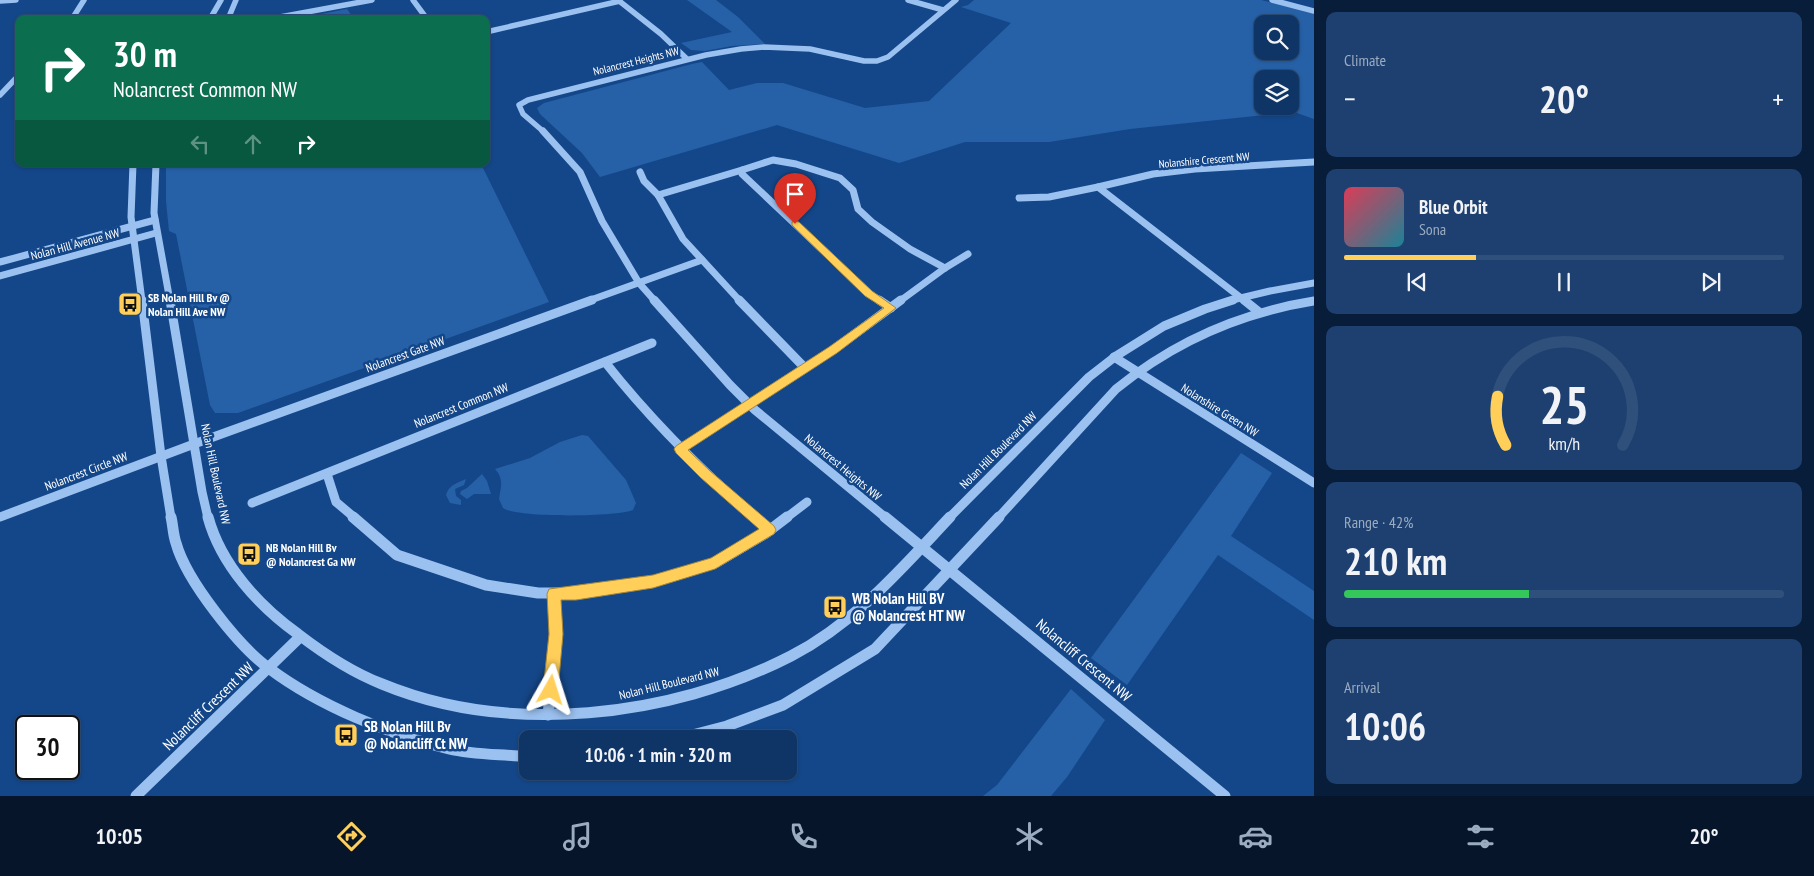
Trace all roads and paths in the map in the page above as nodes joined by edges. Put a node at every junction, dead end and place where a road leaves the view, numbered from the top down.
1 (16, 0) edge
2 (84, 0) edge
3 (221, 0) edge
4 (236, 0) edge
5 (372, 0) edge
6 (412, 0) edge
7 (908, 0) edge
8 (956, 0) edge
9 (1272, 0) edge
10 (0, 1) edge
11 (619, 1) edge
12 (1291, 1) edge
13 (1314, 5) edge
14 (943, 10) junction
15 (1314, 11) edge
16 (75, 15) edge
17 (212, 15) edge
18 (230, 15) edge
19 (291, 15) edge
20 (424, 15) edge
21 (490, 31) edge
22 (688, 59) junction
23 (15, 79) edge
24 (0, 96) edge
25 (1314, 162) edge
26 (134, 167) edge
27 (156, 167) edge
28 (742, 170) junction
29 (640, 172) dead end
30 (1098, 187) junction
31 (658, 195) junction
32 (1019, 198) dead end
33 (155, 220) junction
34 (131, 227) junction
35 (156, 233) junction
36 (134, 239) junction
37 (968, 254) dead end
38 (702, 260) junction
39 (0, 262) edge
40 (945, 268) junction
41 (0, 276) edge
42 (639, 283) junction
43 (1314, 283) edge
44 (1240, 298) junction
45 (1314, 301) edge
46 (891, 308) junction
47 (1259, 312) junction
48 (652, 343) dead end
49 (1114, 357) junction
50 (605, 362) junction
51 (805, 368) junction
52 (1136, 372) junction
53 (750, 405) junction
54 (194, 444) junction
55 (180, 449) joint
56 (680, 449) junction
57 (161, 456) junction
58 (327, 474) junction
59 (1314, 483) edge
60 (807, 502) dead end
61 (252, 503) dead end
62 (0, 517) edge
63 (770, 530) junction
64 (922, 547) junction
65 (950, 569) junction
66 (554, 594) junction
67 (300, 637) junction
68 (269, 668) junction
69 (548, 715) junction
70 (712, 730) edge
71 (519, 756) edge
72 (136, 796) edge
73 (1226, 796) edge

1 - 10 street
2 - 16 street
3 - 17 street
4 - 18 street
5 - 19 street
6 - 20 street
7 - 14 street
8 - 14 street, Nolancrest Heights NW
9 - 12 street
11 - 21 street
11 - 22 street
12 - 13 street
12 - 15 street
14 - 22 street, Nolancrest Heights NW
22 - 42 street, Nolancrest Heights NW
23 - 24 street
25 - 30 street, Nolanshire Crescent NW
26 - 34 street
27 - 33 street, Nolan Hill Boulevard NW
28 - 31 street
28 - 40 street
28 - 46 street
29 - 31 street
30 - 32 street, Nolanshire Crescent NW
30 - 44 street
31 - 38 street
33 - 34 street, Nolan Hill Avenue NW
33 - 35 street, Nolan Hill Boulevard NW
34 - 36 street
34 - 39 street, Nolan Hill Avenue NW
35 - 36 street, Nolan Hill Avenue NW
35 - 54 street, Nolan Hill Boulevard NW
36 - 41 street, Nolan Hill Avenue NW
36 - 57 street
37 - 40 street
38 - 42 street
38 - 51 street
40 - 46 street
42 - 53 street, Nolancrest Heights NW
42 - 54 street, Nolancrest Gate NW
43 - 44 street, Nolan Hill Boulevard NW
44 - 47 street
44 - 49 street, Nolan Hill Boulevard NW
45 - 47 street
46 - 51 street
47 - 52 street
48 - 50 street, Nolancrest Common NW
49 - 52 street, Nolanshire Green NW
49 - 64 street, Nolan Hill Boulevard NW
50 - 56 street
50 - 58 street, Nolancrest Common NW
51 - 53 street
52 - 59 street, Nolanshire Green NW
52 - 65 street
53 - 56 street
53 - 64 street, Nolancrest Heights NW
54 - 55 street, Nolancrest Gate NW
54 - 67 street, Nolan Hill Boulevard NW
55 - 57 street, Nolancrest Circle NW
56 - 63 street
57 - 62 street, Nolancrest Circle NW
57 - 68 street
58 - 61 street, Nolancrest Common NW
58 - 66 street
60 - 63 street
63 - 66 street
64 - 65 street, Nolancliff Crescent NW
64 - 69 street, Nolan Hill Boulevard NW
65 - 70 street
65 - 73 street, Nolancliff Crescent NW
66 - 69 street
67 - 68 street, Nolancliff Crescent NW
67 - 69 street, Nolan Hill Boulevard NW
68 - 71 street
68 - 72 street, Nolancliff Crescent NW

